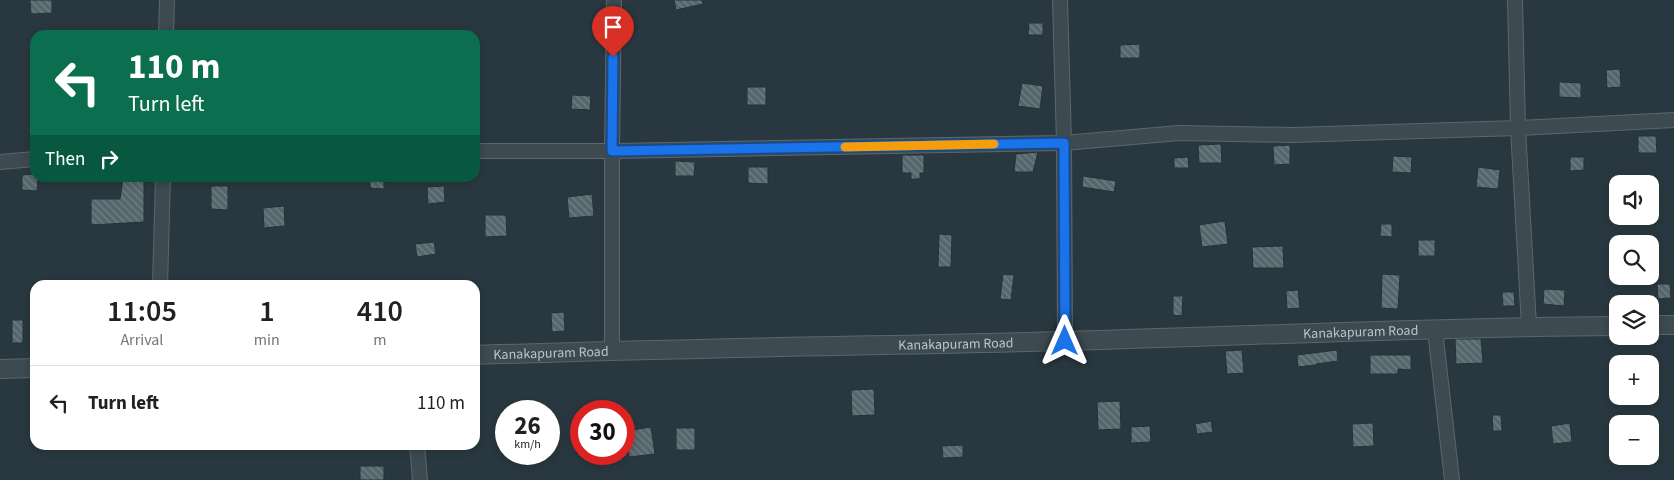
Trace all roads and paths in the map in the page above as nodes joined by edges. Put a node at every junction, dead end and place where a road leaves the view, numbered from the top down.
1 (167, 0) edge
2 (614, 0) edge
3 (1060, 0) edge
4 (1515, 0) edge
5 (166, 30) edge
6 (1674, 120) edge
7 (1518, 128) junction
8 (1064, 143) junction
9 (480, 151) edge
10 (612, 151) junction
11 (30, 159) edge
12 (0, 162) edge
13 (164, 182) edge
14 (160, 280) edge
15 (1659, 325) edge
16 (1674, 325) edge
17 (1529, 326) junction
18 (1609, 326) edge
19 (1435, 330) junction
20 (1065, 341) junction
21 (612, 350) junction
22 (480, 355) edge
23 (30, 368) edge
24 (0, 369) edge
25 (417, 450) edge
26 (420, 480) edge
27 (1452, 480) edge

1 - 5 street
2 - 10 street
3 - 8 street
4 - 7 street
6 - 7 street
7 - 8 street
7 - 17 street
8 - 10 street
8 - 20 street
9 - 10 street
10 - 21 street
11 - 12 street
13 - 14 street
15 - 16 street
17 - 18 street, Kanakapuram Road
17 - 19 street, Kanakapuram Road
19 - 20 street, Kanakapuram Road
19 - 27 street
20 - 21 street, Kanakapuram Road
21 - 22 street, Kanakapuram Road
23 - 24 street
25 - 26 street

